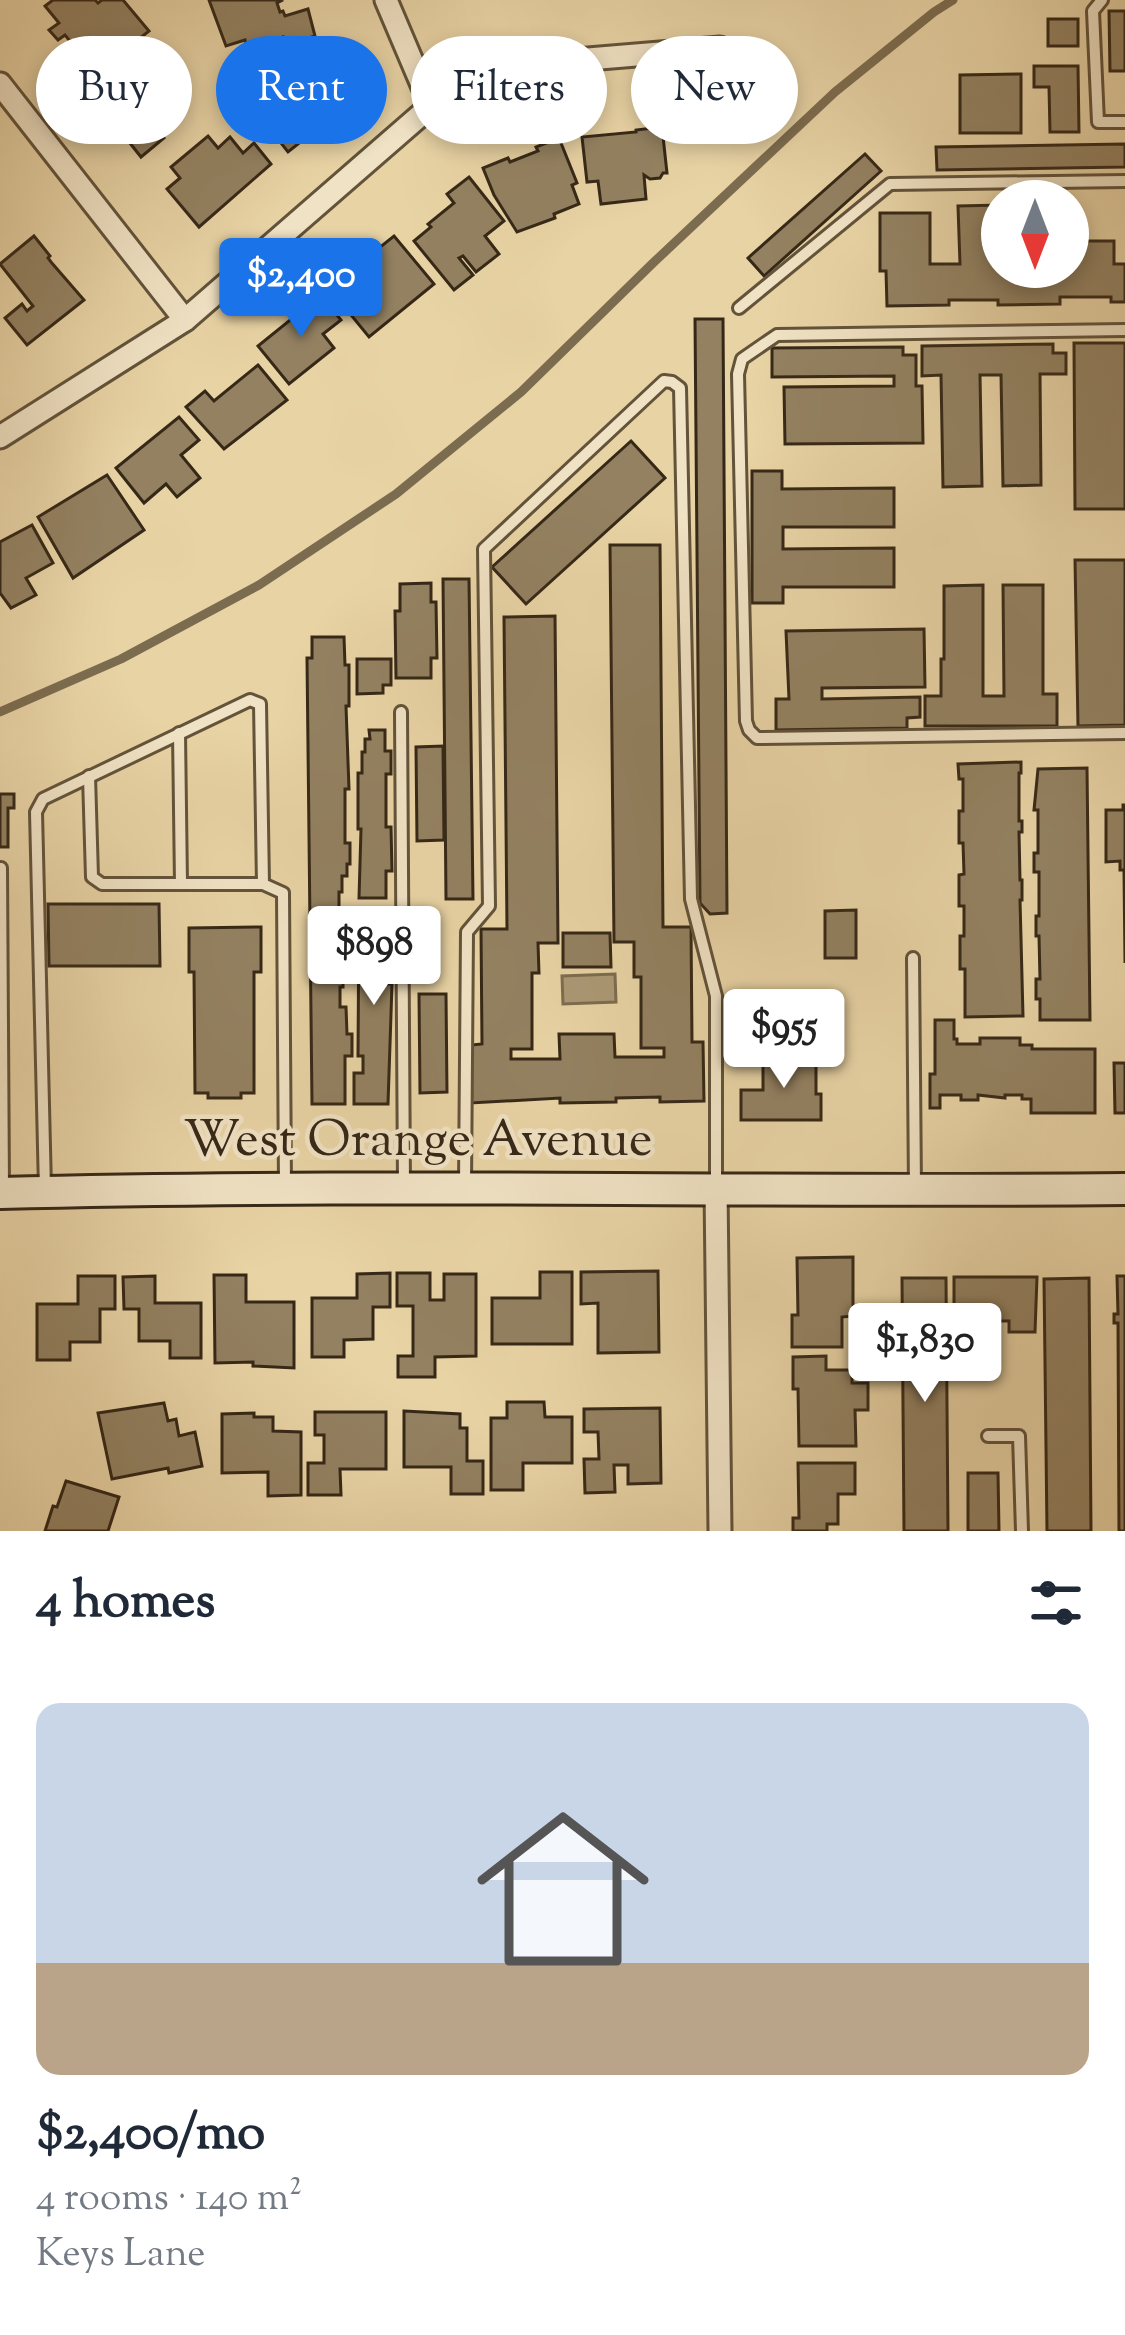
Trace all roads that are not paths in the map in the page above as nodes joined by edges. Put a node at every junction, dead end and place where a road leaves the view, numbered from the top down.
1 (386, 0) edge
2 (1102, 0) edge
3 (411, 59) edge
4 (0, 84) edge
5 (1125, 122) edge
6 (411, 123) edge
7 (1125, 181) edge
8 (739, 308) dead end
9 (185, 320) junction
10 (1125, 330) edge
11 (0, 437) edge
12 (401, 712) dead end
13 (179, 733) junction
14 (1125, 733) edge
15 (89, 776) junction
16 (2, 868) edge
17 (181, 884) junction
18 (263, 884) junction
19 (914, 958) dead end
20 (716, 1189) junction
21 (1125, 1189) edge
22 (285, 1190) junction
23 (404, 1190) junction
24 (465, 1190) junction
25 (915, 1191) junction
26 (45, 1192) junction
27 (2, 1193) edge
28 (988, 1436) dead end
29 (720, 1531) edge
30 (1022, 1531) edge

1 - 3 street
2 - 5 lane
4 - 9 street
6 - 9 street
7 - 8 lane
9 - 11 street
10 - 14 lane
12 - 23 lane
13 - 15 lane
13 - 17 lane
13 - 18 lane
15 - 17 lane
15 - 26 lane
16 - 27 lane
17 - 18 lane
18 - 22 lane
19 - 25 lane
20 - 24 main road, West Orange Avenue
20 - 24 lane
20 - 25 main road, West Orange Avenue
20 - 29 street
21 - 25 main road, West Orange Avenue
22 - 23 main road, West Orange Avenue
22 - 26 main road, West Orange Avenue
23 - 24 main road, West Orange Avenue
26 - 27 main road, West Orange Avenue
28 - 30 lane

